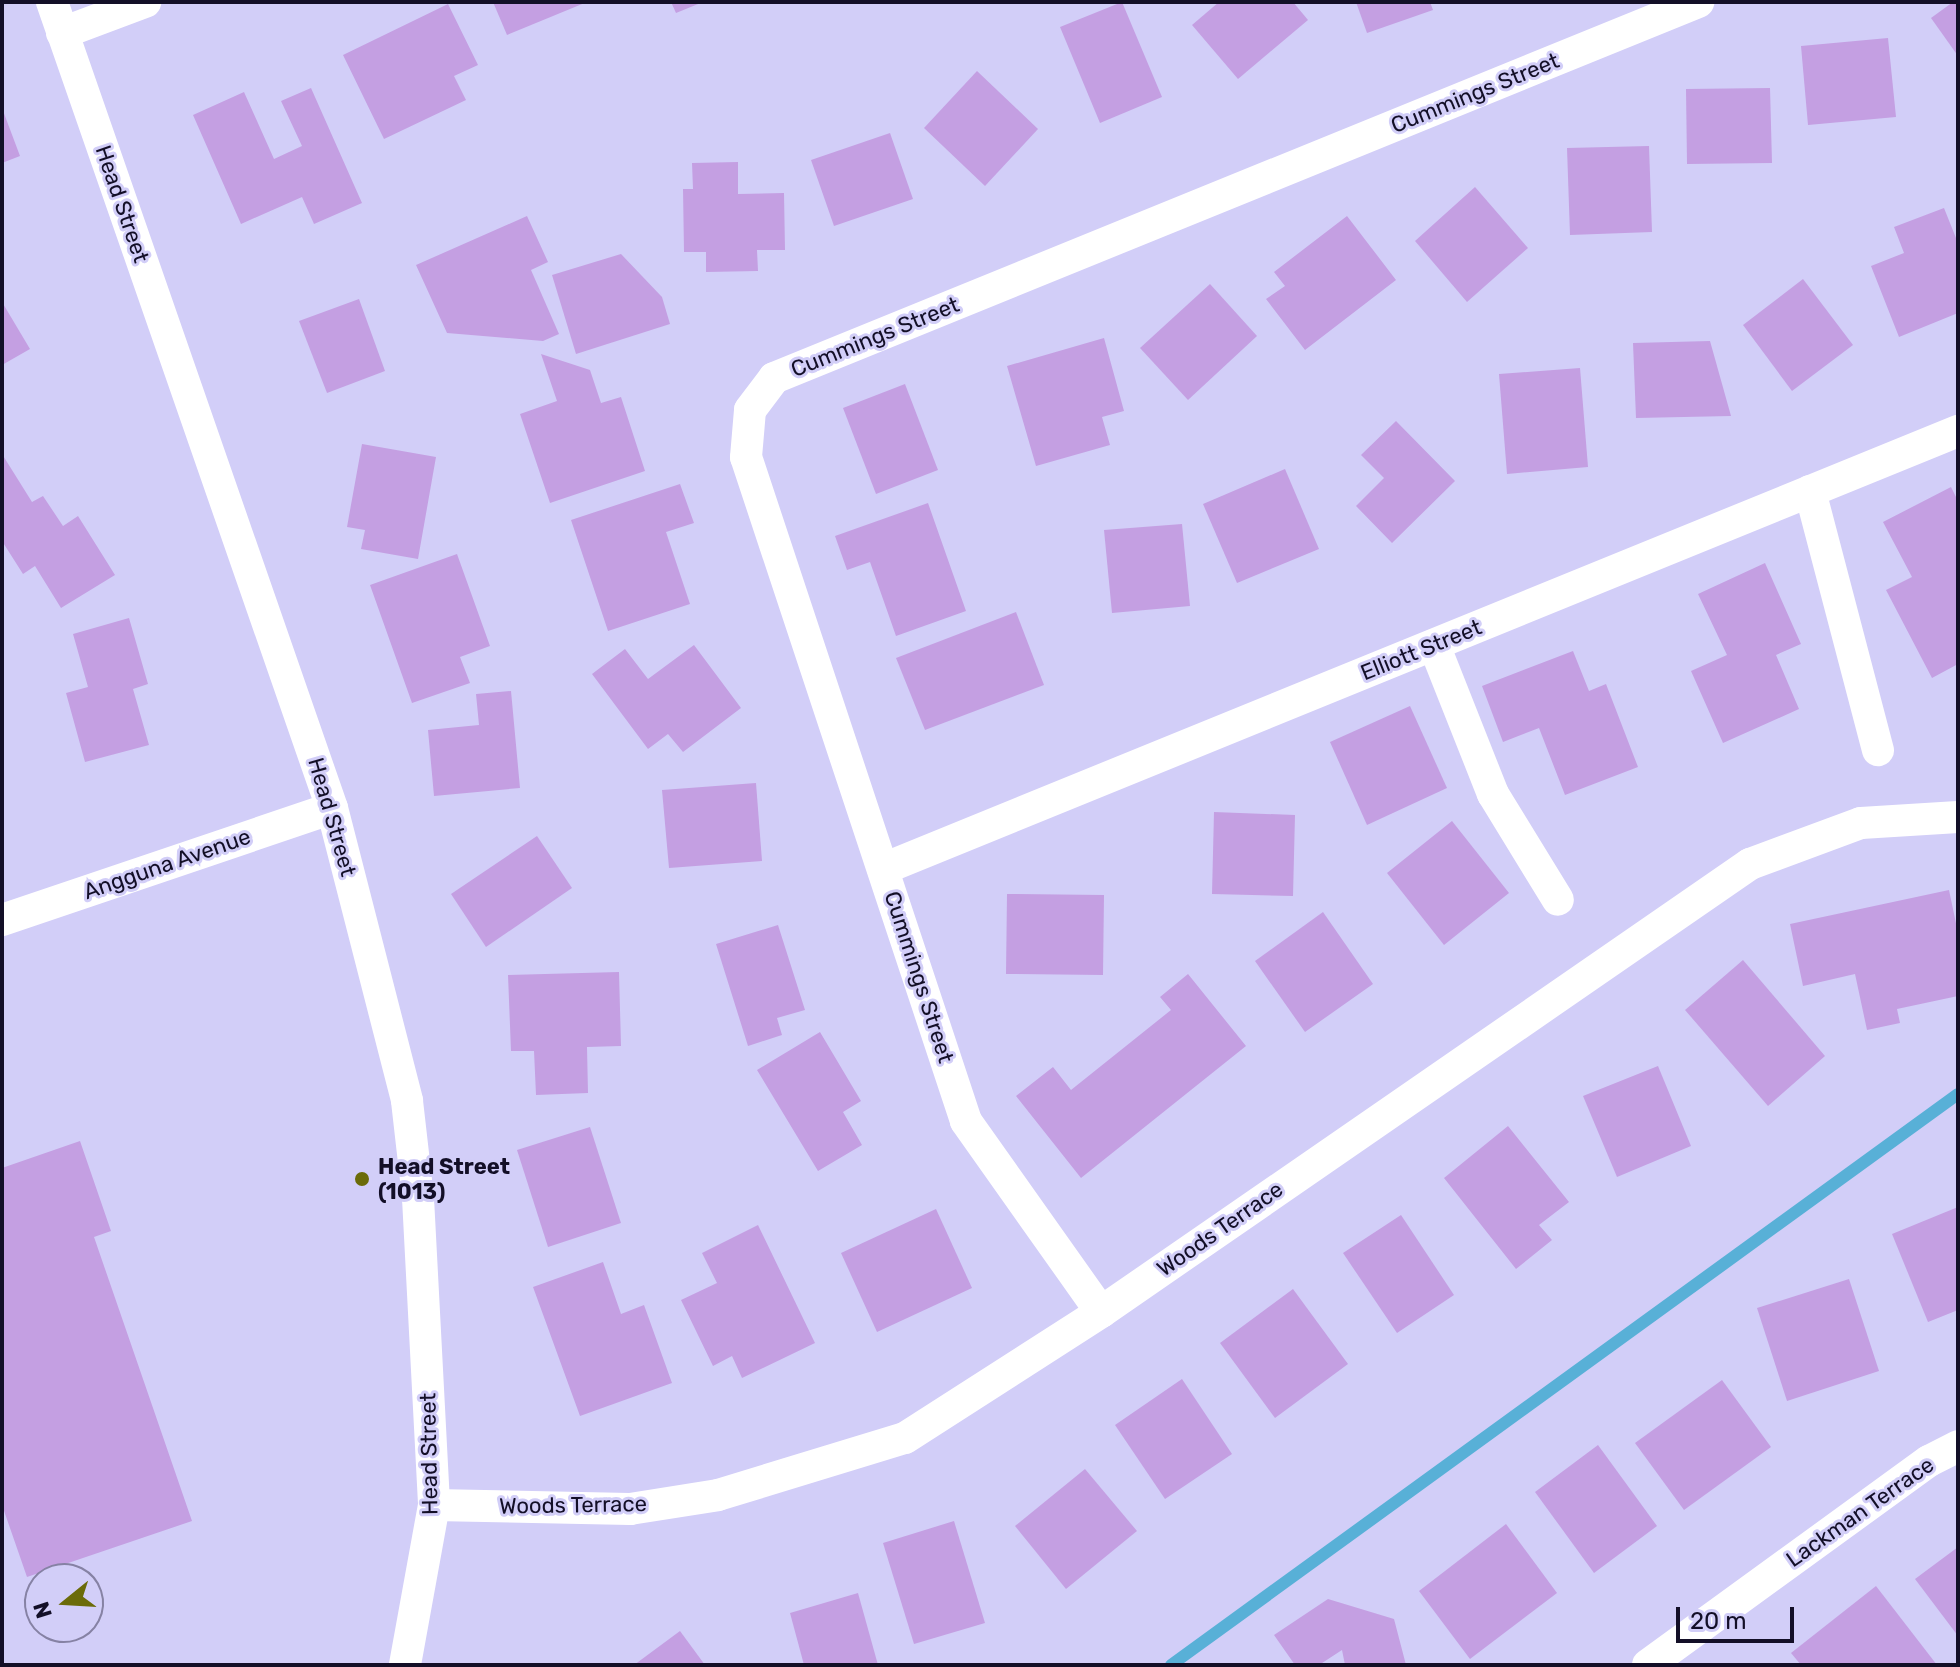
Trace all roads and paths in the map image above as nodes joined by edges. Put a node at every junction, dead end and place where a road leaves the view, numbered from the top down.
1 (52, 2) edge
2 (145, 2) edge
3 (1698, 2) edge
4 (62, 33) junction
5 (1958, 431) edge
6 (1810, 491) junction
7 (1434, 645) junction
8 (1878, 750) dead end
9 (332, 808) junction
10 (1958, 817) edge
11 (883, 869) junction
12 (1558, 900) dead end
13 (2, 920) edge
14 (1101, 1312) junction
15 (1958, 1446) edge
16 (434, 1505) junction
17 (405, 1665) edge
18 (1648, 1665) edge

1 - 4 street, Head Street
2 - 4 street
3 - 11 street, Cummings Street
4 - 9 street, Head Street
5 - 6 street, Elliott Street
6 - 7 street, Elliott Street
6 - 8 street
7 - 11 street, Elliott Street
7 - 12 street
9 - 13 street, Angguna Avenue
9 - 16 street, Head Street
10 - 14 street, Woods Terrace
11 - 14 street, Cummings Street
14 - 16 street, Woods Terrace
15 - 18 street, Lackman Terrace
16 - 17 street, Head Street

